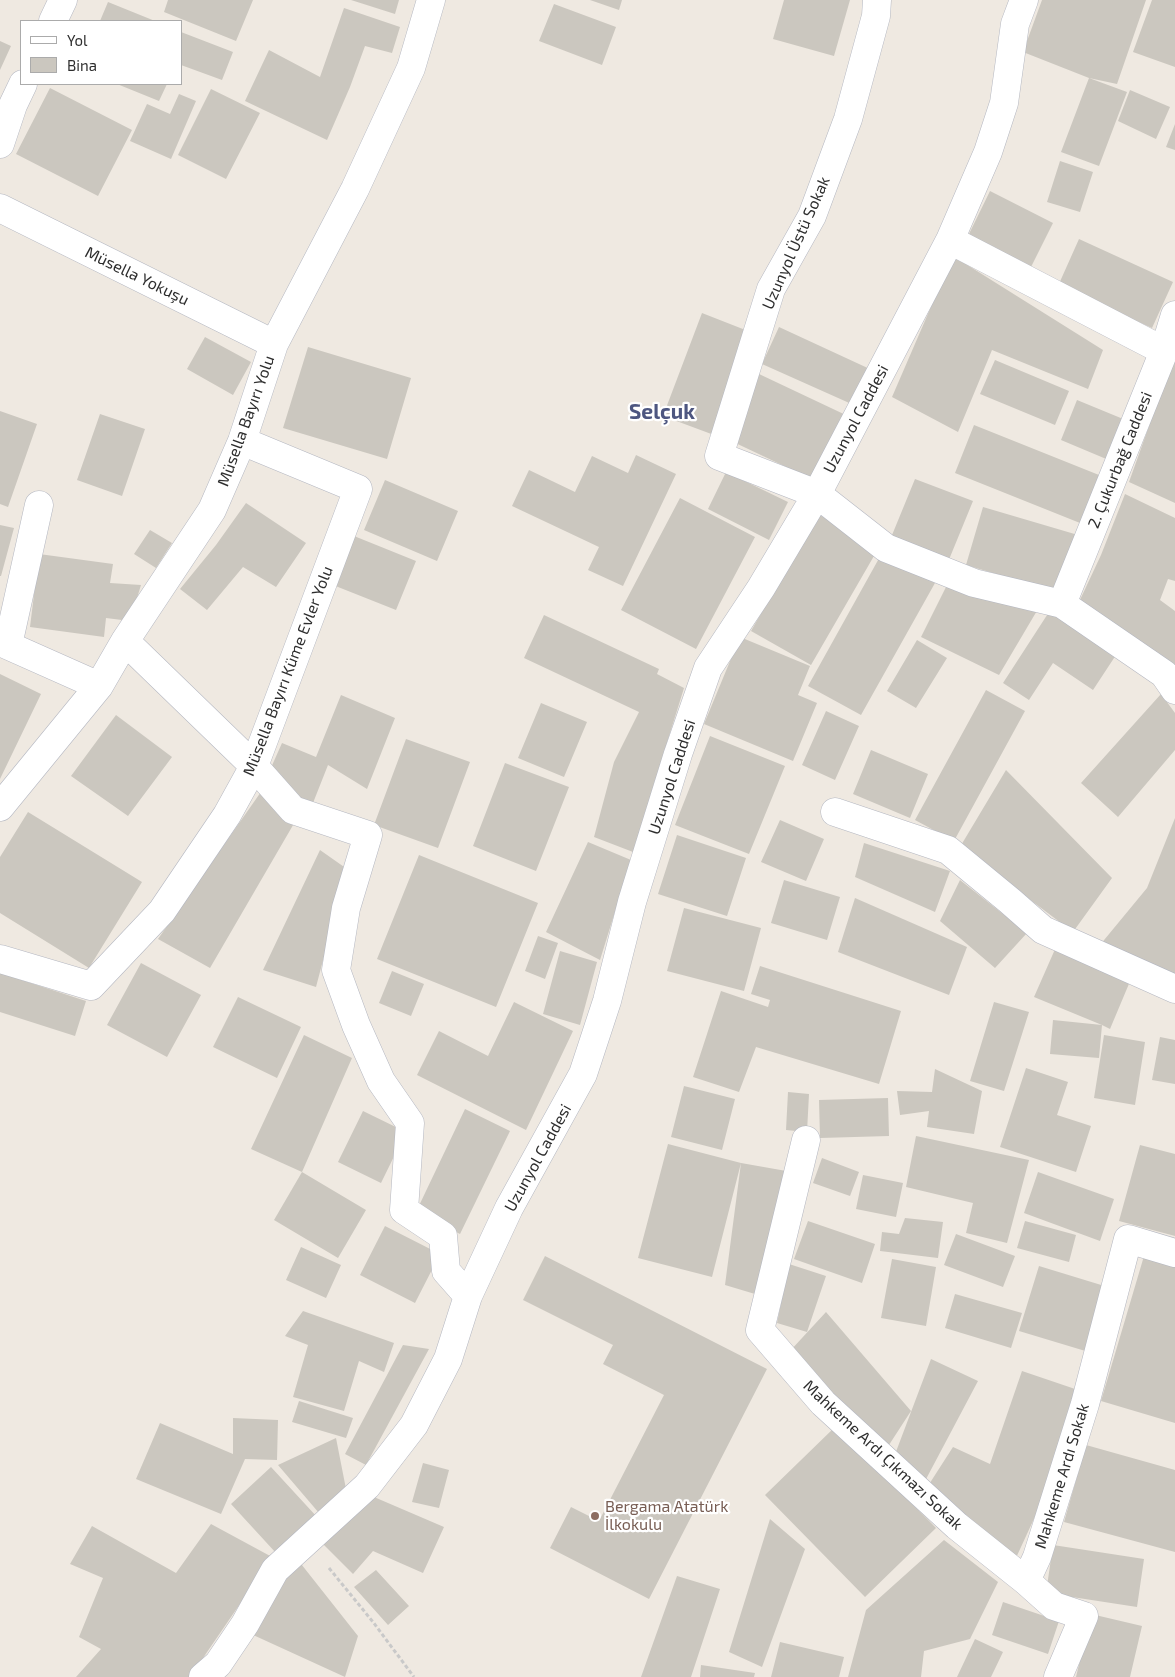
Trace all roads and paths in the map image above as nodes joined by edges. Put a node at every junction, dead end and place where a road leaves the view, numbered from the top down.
1 (63, 0) edge
2 (431, 0) edge
3 (877, 0) edge
4 (1024, 0) edge
5 (53, 20) edge
6 (23, 85) edge
7 (0, 144) edge
8 (0, 208) edge
9 (950, 240) junction
10 (1175, 315) edge
11 (274, 344) junction
12 (1164, 351) junction
13 (242, 441) junction
14 (817, 494) junction
15 (39, 505) dead end
16 (1062, 604) junction
17 (125, 640) junction
18 (4, 644) edge
19 (99, 686) junction
20 (1175, 690) edge
21 (254, 766) junction
22 (0, 807) edge
23 (835, 812) dead end
24 (0, 959) edge
25 (1175, 989) edge
26 (806, 1140) dead end
27 (1175, 1253) edge
28 (468, 1296) junction
29 (305, 1542) junction
30 (1026, 1581) junction
31 (204, 1677) edge
32 (414, 1677) edge
33 (1058, 1677) edge

1 - 5 street
2 - 11 street, Müsella Bayırı Yolu
3 - 14 street, Uzunyol Üstü Sokak
4 - 9 street, Uzunyol Caddesi
6 - 7 street
8 - 11 street, Müsella Yokuşu
9 - 12 street
9 - 14 street, Uzunyol Caddesi
10 - 12 street, 2. Çukurbağ Caddesi
11 - 13 street, Müsella Bayırı Yolu
12 - 16 street, 2. Çukurbağ Caddesi
13 - 17 street, Müsella Bayırı Yolu
13 - 21 street, Müsella Bayırı Küme Evler Yolu
14 - 16 street
14 - 28 street, Uzunyol Caddesi
15 - 18 street
16 - 20 street
17 - 19 street, Müsella Bayırı Yolu
17 - 21 street
18 - 19 street
19 - 22 street, Müsella Bayırı Yolu
21 - 24 street, Müsella Bayırı Küme Evler Yolu
21 - 28 street
23 - 25 street
26 - 30 street, Mahkeme Ardı Çıkmazı Sokak
27 - 30 street, Mahkeme Ardı Sokak
28 - 29 street, Uzunyol Caddesi
29 - 31 street, Uzunyol Caddesi
29 - 32 path
30 - 33 street

